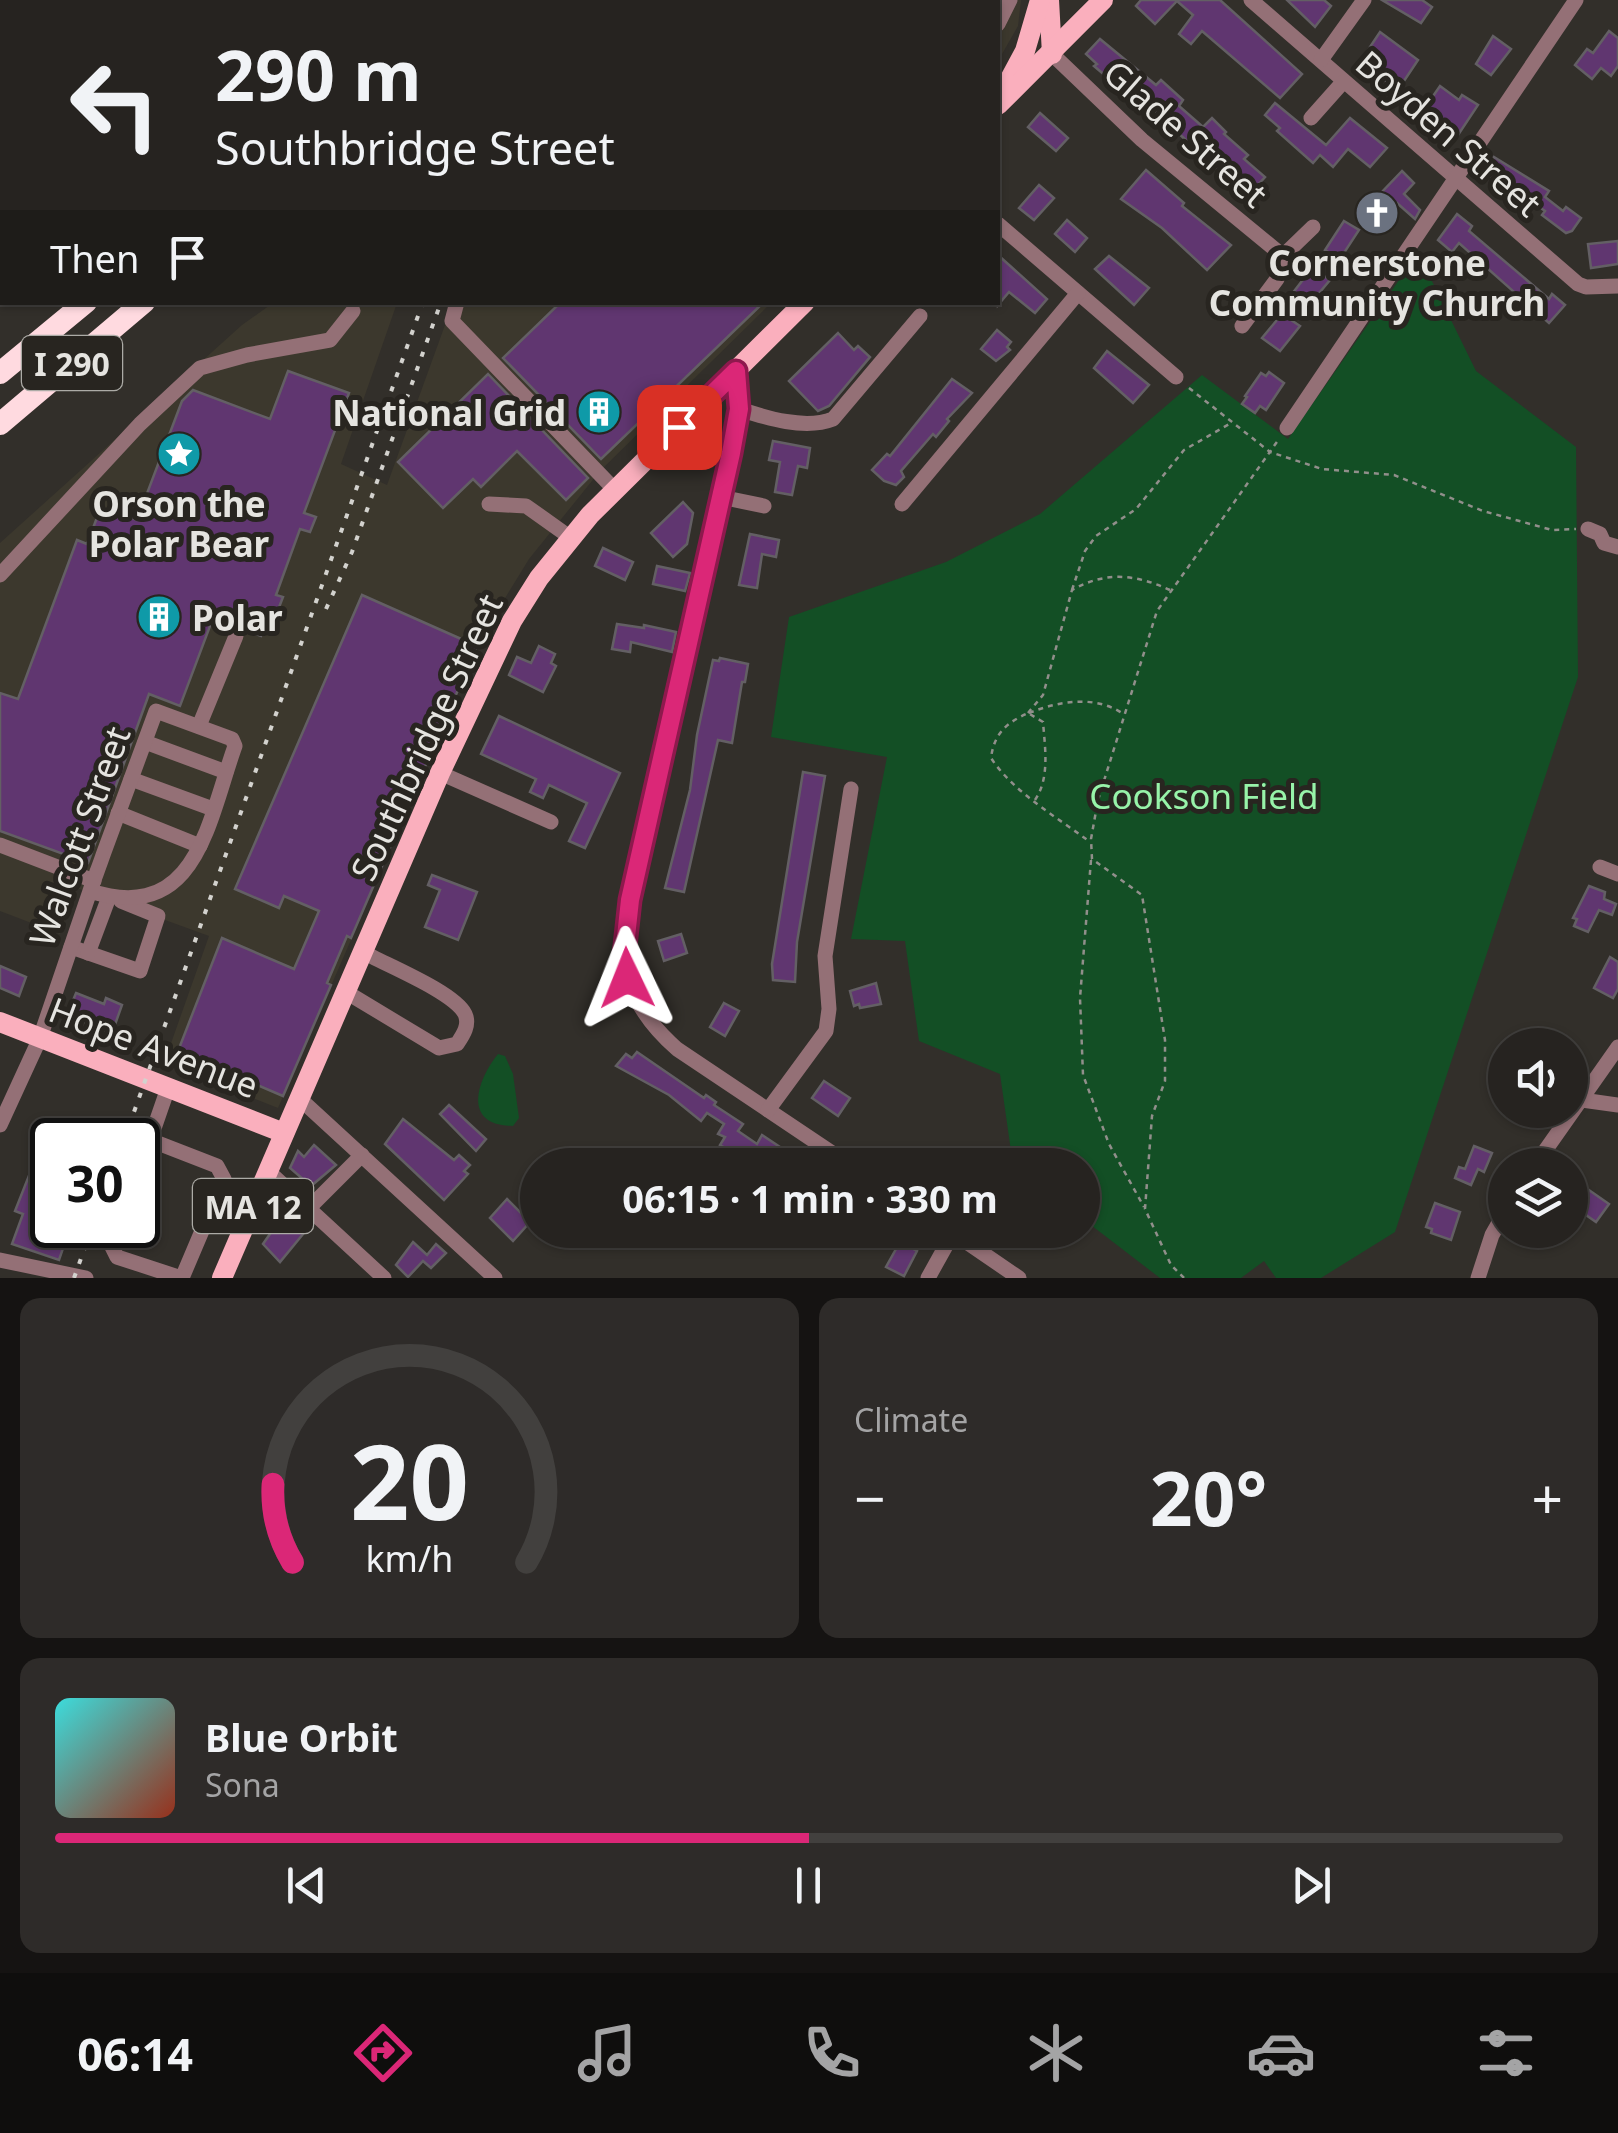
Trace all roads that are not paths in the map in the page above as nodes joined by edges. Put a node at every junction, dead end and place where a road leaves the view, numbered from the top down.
1 (1040, 0) edge
2 (1049, 0) edge
3 (1103, 0) edge
4 (1251, 0) edge
5 (1364, 0) edge
6 (1576, 0) edge
7 (1052, 54) junction
8 (1321, 60) junction
9 (1343, 82) junction
10 (1000, 99) edge
11 (1000, 101) edge
12 (1312, 118) dead end
13 (1454, 178) junction
14 (1000, 226) edge
15 (1314, 227) dead end
16 (1283, 256) junction
17 (1618, 286) edge
18 (1078, 293) junction
19 (82, 305) edge
20 (140, 305) edge
21 (457, 305) edge
22 (803, 305) edge
23 (353, 311) dead end
24 (920, 316) dead end
25 (1242, 326) dead end
26 (6, 366) edge
27 (736, 371) junction
28 (1176, 377) road end
29 (739, 409) junction
30 (0, 424) edge
31 (1287, 428) road end
32 (615, 490) junction
33 (721, 497) junction
34 (490, 504) dead end
35 (902, 504) dead end
36 (764, 506) dead end
37 (1588, 529) road end
38 (571, 538) junction
39 (1618, 547) edge
40 (0, 574) edge
41 (236, 636) dead end
42 (199, 726) junction
43 (144, 742) junction
44 (226, 772) junction
45 (440, 773) junction
46 (131, 779) junction
47 (852, 789) dead end
48 (213, 809) junction
49 (118, 813) junction
50 (551, 822) dead end
51 (0, 844) edge
52 (200, 846) junction
53 (1600, 866) dead end
54 (1618, 874) edge
55 (92, 886) junction
56 (111, 898) junction
57 (71, 947) junction
58 (363, 952) junction
59 (88, 953) junction
60 (346, 992) junction
61 (0, 1022) edge
62 (40, 1038) junction
63 (1618, 1047) edge
64 (168, 1088) junction
65 (1588, 1091) edge
66 (300, 1098) junction
67 (1588, 1101) edge
68 (1618, 1106) edge
69 (768, 1110) junction
70 (158, 1118) edge
71 (0, 1125) edge
72 (284, 1134) junction
73 (160, 1144) edge
74 (825, 1148) edge
75 (362, 1155) junction
76 (268, 1171) junction
77 (308, 1208) junction
78 (1488, 1247) edge
79 (113, 1248) edge
80 (943, 1248) edge
81 (976, 1248) edge
82 (0, 1260) edge
83 (226, 1276) edge
84 (86, 1278) edge
85 (181, 1278) edge
86 (384, 1278) edge
87 (495, 1278) edge
88 (928, 1278) edge
89 (1019, 1278) edge
90 (1478, 1278) edge

1 - 10 main road
2 - 7 main road
3 - 7 main road
4 - 8 street, Boyden Street
5 - 8 street
6 - 13 street
7 - 11 main road
7 - 16 street, Glade Street
8 - 9 street, Boyden Street
9 - 12 street
9 - 13 street, Boyden Street
13 - 17 street, Boyden Street
13 - 31 street
14 - 18 street
15 - 16 street
16 - 25 street
18 - 28 street
18 - 35 street
19 - 26 highway, I 290
20 - 30 highway, I 290
21 - 32 street
22 - 27 main road, Southbridge Street
23 - 40 street
24 - 29 street
27 - 29 street
27 - 32 main road, Southbridge Street
29 - 33 street
32 - 38 main road, Southbridge Street
33 - 36 street
33 - 69 street
34 - 38 street
37 - 39 street
38 - 45 main road, Southbridge Street
41 - 42 street
42 - 43 street, Walcott Street
42 - 44 street
43 - 44 street
43 - 46 street, Walcott Street
44 - 48 street
45 - 50 street
45 - 58 main road, Southbridge Street
46 - 48 street
46 - 49 street, Walcott Street
47 - 69 street
48 - 52 street
49 - 52 street
49 - 55 street, Walcott Street
51 - 55 street
52 - 56 street
53 - 54 street
55 - 56 street
55 - 57 street, Walcott Street
56 - 59 street
56 - 59 street
57 - 59 street
57 - 62 street, Walcott Street
58 - 60 main road, Southbridge Street
58 - 60 street
60 - 66 main road, Southbridge Street
61 - 62 main road, Hope Avenue / MA 12
62 - 64 main road, Hope Avenue / MA 12
62 - 71 street, Walcott Street
63 - 65 street
64 - 70 street
64 - 72 main road, Hope Avenue / MA 12
66 - 72 main road, Southbridge Street
66 - 75 street
67 - 68 street
69 - 74 street
72 - 76 main road, Southbridge Street / MA 12
73 - 85 street
75 - 77 street
75 - 87 street
76 - 77 street
76 - 83 main road, Southbridge Street / MA 12
77 - 86 street
78 - 90 street
79 - 85 street
80 - 88 street
81 - 89 street
82 - 84 street

